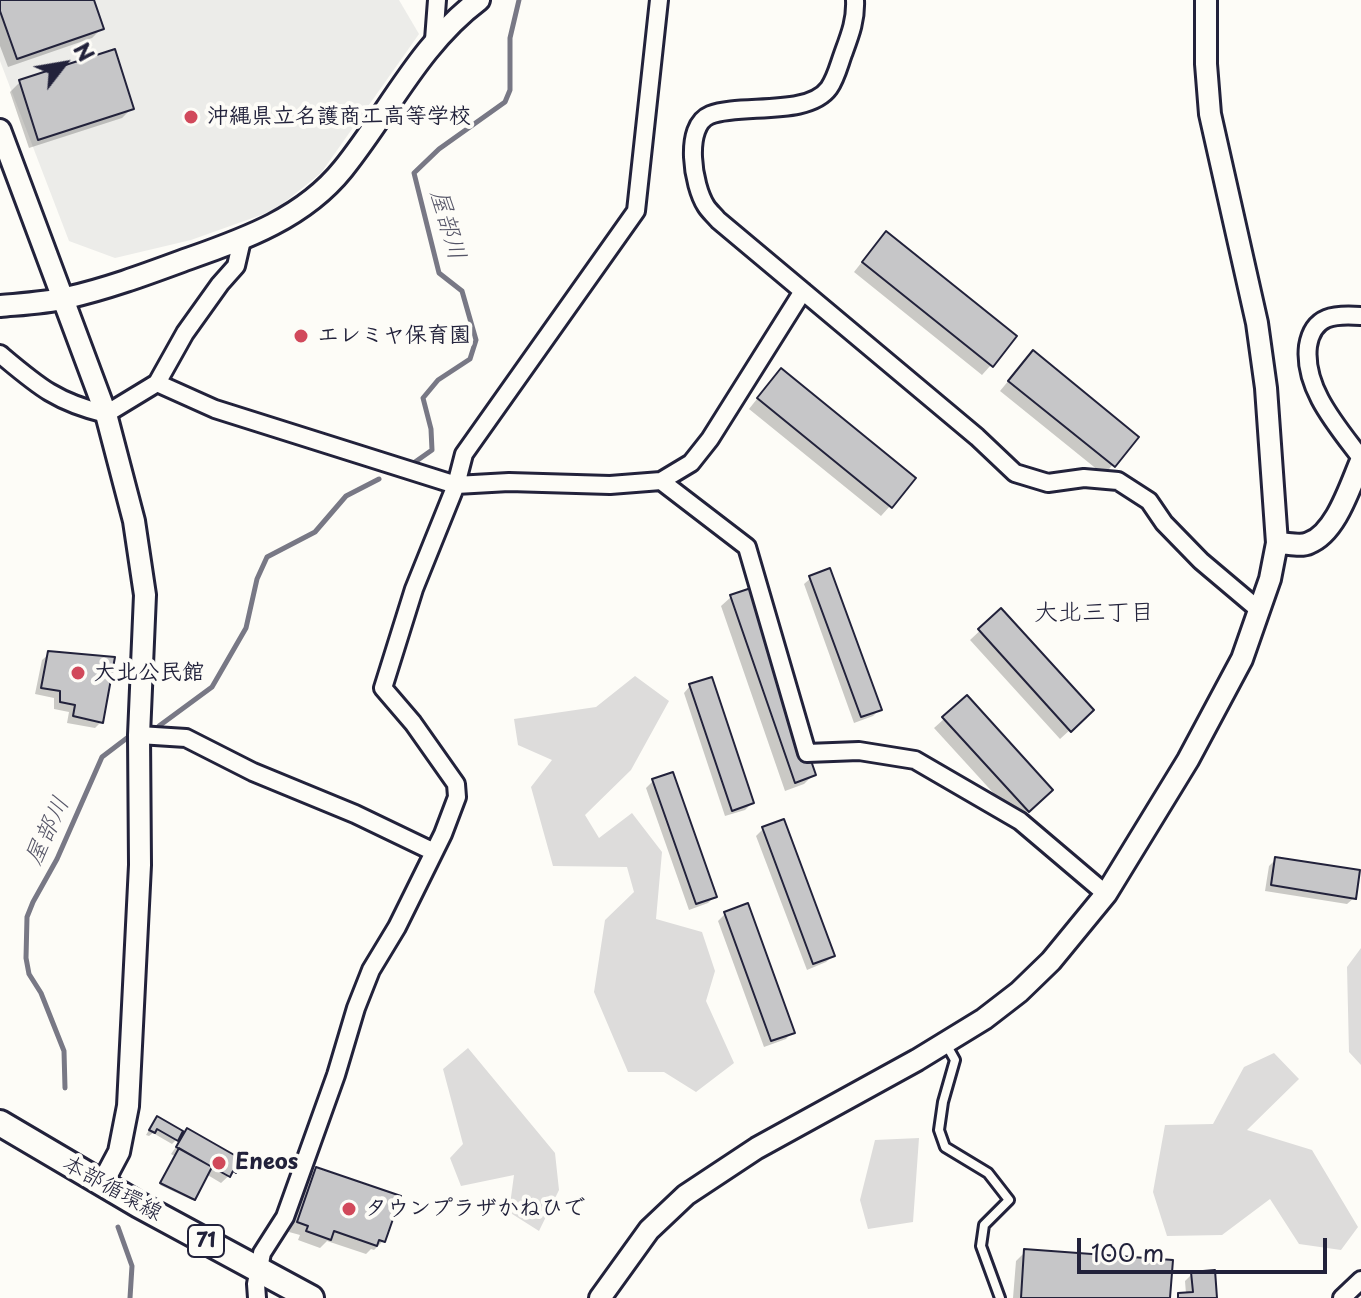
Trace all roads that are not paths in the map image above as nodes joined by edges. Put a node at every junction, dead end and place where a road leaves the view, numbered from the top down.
1 (437, 0) edge
2 (479, 0) edge
3 (659, 0) edge
4 (855, 0) edge
5 (1206, 0) edge
6 (434, 40) junction
7 (0, 130) edge
8 (242, 240) junction
9 (803, 291) junction
10 (63, 299) junction
11 (0, 306) edge
12 (1361, 316) edge
13 (0, 354) edge
14 (157, 383) junction
15 (106, 414) junction
16 (1361, 460) edge
17 (661, 481) junction
18 (456, 485) junction
19 (1277, 543) junction
20 (1259, 610) junction
21 (139, 735) junction
22 (434, 852) junction
23 (1106, 894) junction
24 (946, 1044) junction
25 (0, 1123) edge
26 (102, 1184) junction
27 (261, 1271) junction
28 (1361, 1280) edge
29 (257, 1298) edge
30 (311, 1298) edge
31 (600, 1298) edge
32 (1000, 1298) edge
33 (1342, 1298) edge

1 - 6 street
2 - 6 street
3 - 18 street
4 - 9 street
5 - 19 street
6 - 8 street
7 - 10 street
8 - 10 street
8 - 14 street
9 - 17 street
9 - 20 street
10 - 11 street
10 - 15 street
12 - 16 street
13 - 15 street
14 - 15 street
14 - 18 street
15 - 21 street
16 - 19 street
17 - 18 street
17 - 23 street
18 - 22 street
19 - 20 street
20 - 23 street
21 - 22 street
21 - 26 street
22 - 27 street
23 - 24 street
24 - 31 street
24 - 32 lane
25 - 26 main road, 本部循環線 / 71
26 - 27 main road, 本部循環線 / 71
27 - 29 street
27 - 30 main road, 本部循環線 / 71
28 - 33 street

